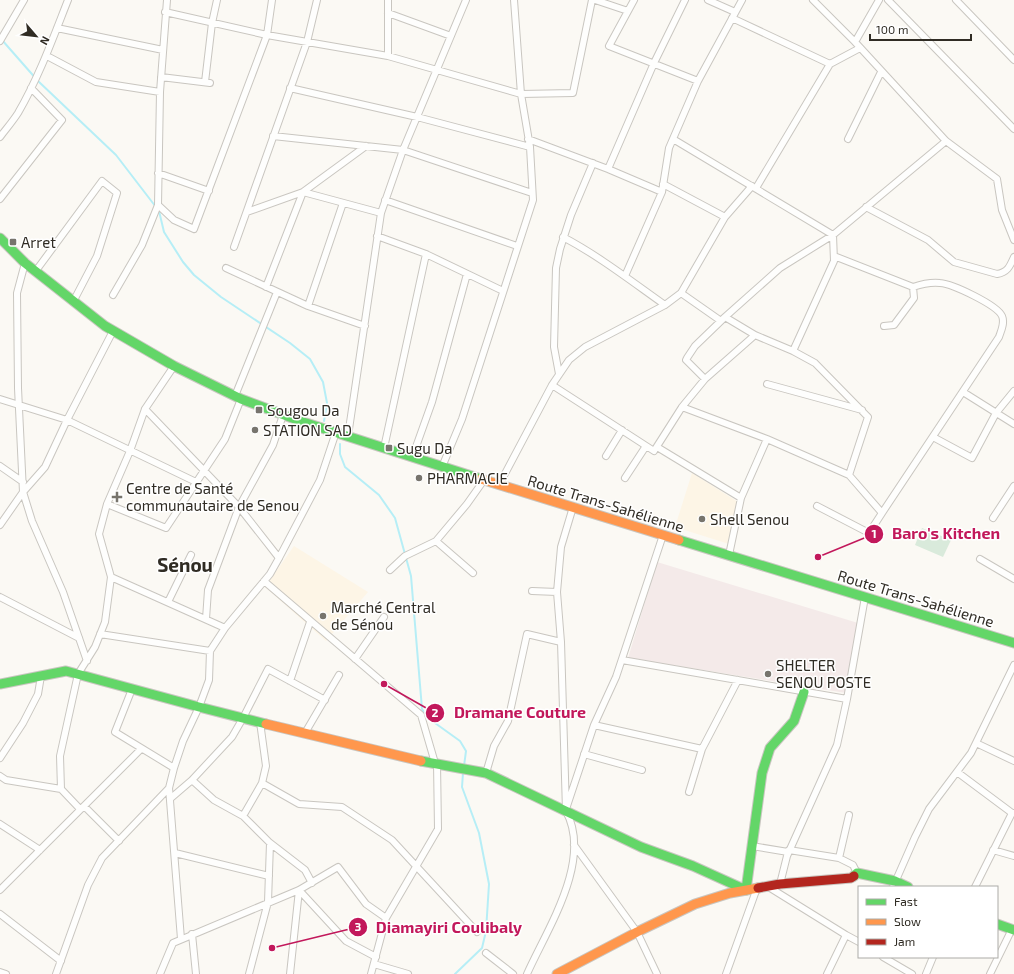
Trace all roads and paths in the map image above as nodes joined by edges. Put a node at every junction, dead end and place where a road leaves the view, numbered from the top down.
1 (24, 0) edge
2 (68, 0) edge
3 (166, 0) edge
4 (217, 0) edge
5 (272, 0) edge
6 (317, 0) edge
7 (388, 0) edge
8 (466, 0) edge
9 (514, 0) edge
10 (594, 0) edge
11 (634, 0) edge
12 (685, 0) edge
13 (708, 0) edge
14 (742, 0) edge
15 (813, 0) edge
16 (824, 0) edge
17 (879, 0) edge
18 (888, 0) edge
19 (956, 0) edge
20 (820, 6) junction
21 (628, 11) junction
22 (165, 12) junction
23 (388, 13) junction
24 (734, 15) junction
25 (212, 23) junction
26 (57, 28) junction
27 (268, 35) junction
28 (451, 36) junction
29 (0, 41) edge
30 (307, 42) junction
31 (854, 42) junction
32 (860, 48) junction
33 (163, 50) junction
34 (47, 56) junction
35 (388, 56) junction
36 (1014, 60) edge
37 (654, 63) junction
38 (830, 64) junction
39 (438, 70) junction
40 (881, 72) junction
41 (161, 77) junction
42 (698, 81) junction
43 (31, 88) junction
44 (290, 88) junction
45 (160, 92) junction
46 (521, 94) junction
47 (417, 117) junction
48 (1014, 129) edge
49 (273, 136) junction
50 (0, 138) edge
51 (528, 139) junction
52 (673, 139) junction
53 (848, 139) dead end
54 (946, 141) junction
55 (366, 146) junction
56 (530, 147) junction
57 (404, 150) junction
58 (593, 163) junction
59 (608, 168) junction
60 (158, 173) junction
61 (663, 184) junction
62 (754, 187) junction
63 (209, 191) junction
64 (303, 192) junction
65 (662, 192) junction
66 (532, 193) junction
67 (0, 199) edge
68 (385, 200) junction
69 (343, 203) junction
70 (158, 206) junction
71 (866, 207) junction
72 (246, 212) junction
73 (380, 213) junction
74 (725, 217) junction
75 (833, 235) junction
76 (377, 236) junction
77 (563, 237) junction
78 (0, 238) edge
79 (1014, 240) edge
80 (517, 246) junction
81 (234, 247) dead end
82 (426, 254) junction
83 (834, 256) junction
84 (1014, 257) edge
85 (25, 263) junction
86 (226, 268) dead end
87 (35, 272) junction
88 (467, 274) junction
89 (625, 276) junction
90 (266, 286) junction
91 (913, 287) junction
92 (503, 291) junction
93 (277, 292) junction
94 (681, 293) junction
95 (113, 294) dead end
96 (74, 302) junction
97 (664, 305) junction
98 (308, 306) junction
99 (723, 319) junction
100 (364, 326) junction
101 (884, 326) dead end
102 (113, 331) junction
103 (755, 335) junction
104 (793, 351) junction
105 (174, 366) junction
106 (559, 374) junction
107 (705, 379) junction
108 (767, 384) dead end
109 (552, 385) junction
110 (1014, 391) edge
111 (963, 392) junction
112 (238, 398) junction
113 (0, 399) edge
114 (19, 405) junction
115 (682, 407) junction
116 (146, 409) junction
117 (862, 411) junction
118 (996, 413) junction
119 (283, 415) junction
120 (67, 420) junction
121 (1014, 424) edge
122 (622, 430) junction
123 (336, 432) junction
124 (348, 436) junction
125 (933, 437) junction
126 (767, 439) junction
127 (646, 446) junction
128 (657, 447) junction
129 (384, 448) junction
130 (130, 451) junction
131 (606, 456) dead end
132 (412, 458) junction
133 (0, 466) edge
134 (442, 467) junction
135 (204, 470) junction
136 (849, 475) junction
137 (625, 478) dead end
138 (484, 480) junction
139 (23, 482) junction
140 (196, 482) junction
141 (499, 484) junction
142 (1014, 486) edge
143 (23, 492) junction
144 (741, 498) junction
145 (107, 504) junction
146 (817, 506) dead end
147 (239, 507) junction
148 (573, 507) junction
149 (882, 513) junction
150 (2, 518) edge
151 (993, 518) dead end
152 (0, 525) edge
153 (663, 535) junction
154 (436, 541) junction
155 (729, 555) junction
156 (191, 556) dead end
157 (279, 558) junction
158 (980, 559) dead end
159 (390, 570) dead end
160 (473, 573) dead end
161 (111, 577) junction
162 (1014, 579) edge
163 (264, 581) junction
164 (532, 591) dead end
165 (557, 592) junction
166 (0, 596) edge
167 (865, 597) junction
168 (168, 602) junction
169 (384, 617) dead end
170 (206, 619) junction
171 (310, 622) junction
172 (225, 628) junction
173 (100, 634) junction
174 (79, 638) junction
175 (560, 642) junction
176 (1014, 643) edge
177 (210, 651) junction
178 (355, 659) junction
179 (622, 660) junction
180 (87, 661) junction
181 (1014, 666) edge
182 (78, 674) junction
183 (339, 675) dead end
184 (41, 676) junction
185 (290, 680) junction
186 (738, 680) junction
187 (0, 684) edge
188 (132, 689) junction
189 (804, 692) junction
190 (847, 699) junction
191 (325, 700) junction
192 (199, 707) junction
193 (243, 718) junction
194 (260, 722) junction
195 (594, 725) junction
196 (305, 733) junction
197 (976, 743) junction
198 (141, 748) junction
199 (702, 749) junction
200 (584, 754) junction
201 (0, 758) edge
202 (1014, 761) edge
203 (436, 763) junction
204 (174, 768) junction
205 (642, 770) dead end
206 (956, 772) junction
207 (486, 773) junction
208 (0, 776) edge
209 (192, 780) junction
210 (262, 783) junction
211 (169, 788) junction
212 (61, 789) junction
213 (689, 792) dead end
214 (171, 798) junction
215 (82, 808) junction
216 (566, 811) junction
217 (1013, 813) edge
218 (849, 815) dead end
219 (243, 816) junction
220 (0, 824) edge
221 (119, 840) junction
222 (270, 843) junction
223 (574, 845) junction
224 (752, 846) junction
225 (40, 850) junction
226 (993, 850) junction
227 (789, 851) junction
228 (175, 853) junction
229 (1014, 856) edge
230 (839, 858) junction
231 (416, 866) junction
232 (857, 873) junction
233 (269, 876) junction
234 (312, 883) junction
235 (780, 884) junction
236 (894, 884) edge
237 (767, 886) junction
238 (975, 886) edge
239 (757, 888) junction
240 (0, 890) edge
241 (299, 890) junction
242 (746, 890) junction
243 (268, 902) junction
244 (0, 914) edge
245 (386, 918) junction
246 (998, 924) edge
247 (1013, 930) edge
248 (477, 932) dead end
249 (637, 932) junction
250 (192, 934) junction
251 (846, 934) junction
252 (181, 939) junction
253 (858, 941) edge
254 (486, 953) dead end
255 (885, 958) edge
256 (933, 958) edge
257 (61, 961) junction
258 (375, 961) junction
259 (0, 972) edge
260 (6, 974) edge
261 (56, 974) edge
262 (160, 974) edge
263 (196, 974) edge
264 (249, 974) edge
265 (290, 974) edge
266 (372, 974) edge
267 (408, 974) edge
268 (513, 974) edge
269 (527, 974) edge
270 (557, 974) edge
271 (657, 974) edge
272 (726, 974) edge
273 (827, 974) edge
274 (912, 974) edge
275 (926, 974) edge
276 (990, 974) edge

1 - 29 street
2 - 26 street
3 - 22 street
4 - 25 street
5 - 27 street
6 - 30 street
7 - 23 street
8 - 28 street
9 - 46 street
10 - 21 street
10 - 46 street
11 - 21 street
12 - 37 street
13 - 24 street
14 - 24 street
15 - 20 street
16 - 20 street
17 - 31 street
18 - 48 street
19 - 36 street
20 - 31 street
21 - 37 street
22 - 25 street
22 - 33 street
23 - 28 street
23 - 35 street
24 - 38 street
24 - 42 street
25 - 27 street
25 - 41 street
26 - 33 street
26 - 34 street
27 - 30 street
27 - 63 street
28 - 39 street
30 - 35 street
30 - 44 street
31 - 32 street
32 - 38 street
32 - 40 street
33 - 41 street
34 - 43 street
34 - 45 street
35 - 39 street
37 - 42 street
37 - 59 street
38 - 62 street
39 - 46 street
39 - 47 street
40 - 53 street
40 - 54 street
41 - 45 street
42 - 52 street
43 - 50 street
43 - 67 street
44 - 47 street
44 - 49 street
45 - 60 street
46 - 51 street
47 - 56 street
47 - 57 street
49 - 55 street
49 - 72 street
51 - 56 street
51 - 58 street
52 - 61 street
52 - 62 street
54 - 71 street
54 - 79 street
55 - 57 street
55 - 64 street
56 - 66 street
57 - 66 street
57 - 68 street
58 - 59 street
58 - 77 street
59 - 65 street
60 - 63 street
60 - 70 street
61 - 65 street
61 - 74 street
62 - 74 street
62 - 75 street
63 - 70 street
64 - 69 street
64 - 72 street
64 - 90 street
65 - 89 street
66 - 80 street
68 - 73 street
68 - 80 street
69 - 73 street
69 - 98 street
70 - 95 street
71 - 75 street
71 - 84 street
72 - 81 street
73 - 76 street
74 - 94 street
75 - 83 street
75 - 99 street
76 - 82 street
76 - 100 street
77 - 89 street
77 - 106 street
78 - 85 main road, Route Trans-Sahélienne
80 - 92 street
82 - 88 street
82 - 129 street
83 - 91 street
83 - 104 street
85 - 87 main road, Route Trans-Sahélienne
85 - 114 street
86 - 90 street
87 - 96 main road, Route Trans-Sahélienne
87 - 96 street
88 - 92 street
88 - 132 street
89 - 97 street
90 - 93 street
91 - 101 street
91 - 111 street
92 - 134 street
93 - 98 street
93 - 112 street
94 - 97 street
94 - 99 street
96 - 102 main road, Route Trans-Sahélienne
97 - 106 street
98 - 100 street
99 - 103 street
99 - 107 street
100 - 124 street
102 - 105 main road, Route Trans-Sahélienne
102 - 120 street
103 - 104 street
103 - 107 street
104 - 117 street
105 - 112 main road, Route Trans-Sahélienne
105 - 116 street
106 - 109 street
107 - 115 street
108 - 117 street
109 - 122 street
109 - 141 street
110 - 118 street
111 - 118 street
111 - 125 street
112 - 119 main road, Route Trans-Sahélienne
112 - 135 street
113 - 114 street
114 - 120 street
114 - 139 street
115 - 126 street
115 - 128 street
116 - 130 street
116 - 135 street
117 - 136 street
118 - 121 street
118 - 125 street
119 - 123 main road, Route Trans-Sahélienne
119 - 147 street
120 - 130 street
120 - 143 street
122 - 127 street
122 - 131 street
123 - 124 main road, Route Trans-Sahélienne
123 - 157 street
124 - 129 main road, Route Trans-Sahélienne
125 - 149 street
126 - 136 street
126 - 144 street
127 - 128 street
127 - 137 street
128 - 144 street
129 - 132 main road, Route Trans-Sahélienne
130 - 140 street
130 - 145 street
132 - 134 main road, Route Trans-Sahélienne
133 - 139 street
134 - 138 main road, Route Trans-Sahélienne
135 - 140 street
135 - 147 street
136 - 149 street
138 - 141 main road, Route Trans-Sahélienne
138 - 154 street
139 - 143 street
140 - 145 street
141 - 148 main road, Route Trans-Sahélienne
142 - 151 street
143 - 150 street
143 - 174 street
144 - 155 street
145 - 161 street
146 - 149 street
147 - 157 street
147 - 170 street
148 - 153 main road, Route Trans-Sahélienne
148 - 165 street
150 - 152 street
153 - 155 main road, Route Trans-Sahélienne
153 - 179 street
154 - 159 street
154 - 160 street
155 - 167 main road, Route Trans-Sahélienne
156 - 168 street
157 - 163 street
158 - 162 street
161 - 168 street
161 - 173 street
163 - 171 street
163 - 172 street
164 - 165 street
165 - 175 street
166 - 174 street
167 - 176 main road, Route Trans-Sahélienne
167 - 190 street
168 - 170 street
169 - 178 street
170 - 172 street
171 - 178 street
171 - 185 street
172 - 177 street
173 - 177 street
173 - 180 street
174 - 180 street
175 - 207 street
175 - 216 street
177 - 192 street
178 - 203 street
179 - 186 street
179 - 195 street
180 - 182 street
181 - 197 street
182 - 184 main road
182 - 188 main road
182 - 212 street
183 - 191 street
184 - 187 main road
184 - 201 street
185 - 191 street
185 - 193 street
186 - 189 street
186 - 199 street
188 - 192 main road
188 - 198 street
189 - 190 street
189 - 224 main road
190 - 227 street
191 - 196 street
192 - 193 main road
192 - 204 street
193 - 194 main road
193 - 209 street
194 - 196 main road
194 - 210 street
195 - 199 street
195 - 200 street
196 - 203 main road
197 - 202 street
197 - 206 street
198 - 204 street
198 - 215 street
199 - 213 street
200 - 205 street
200 - 216 street
203 - 207 main road
203 - 231 street
204 - 211 street
206 - 217 street
206 - 236 street
207 - 216 main road
208 - 212 street
209 - 214 street
209 - 219 street
210 - 219 street
210 - 231 street
211 - 214 street
211 - 221 street
212 - 215 street
214 - 228 street
215 - 221 street
215 - 225 street
216 - 223 street
216 - 242 main road
217 - 226 street
218 - 230 street
219 - 222 street
220 - 225 street
221 - 257 street
222 - 233 street
222 - 234 street
223 - 249 street
223 - 269 street
224 - 227 street
224 - 242 main road
225 - 240 street
226 - 229 street
226 - 238 street
227 - 230 street
227 - 235 street
228 - 233 street
228 - 252 street
230 - 232 street
231 - 245 street
231 - 248 street
232 - 235 main road
232 - 236 main road
233 - 243 street
234 - 241 street
234 - 245 street
235 - 237 main road
237 - 239 main road
237 - 251 street
239 - 242 main road
239 - 272 street
241 - 243 street
241 - 258 street
241 - 265 street
242 - 249 main road
243 - 250 street
243 - 264 street
244 - 257 street
245 - 258 street
246 - 247 main road
247 - 276 street
249 - 270 main road
249 - 271 street
250 - 252 street
250 - 263 street
251 - 253 street
251 - 273 street
252 - 262 street
254 - 268 street
255 - 274 street
256 - 275 street
257 - 261 street
258 - 266 street
258 - 267 street
259 - 260 street

